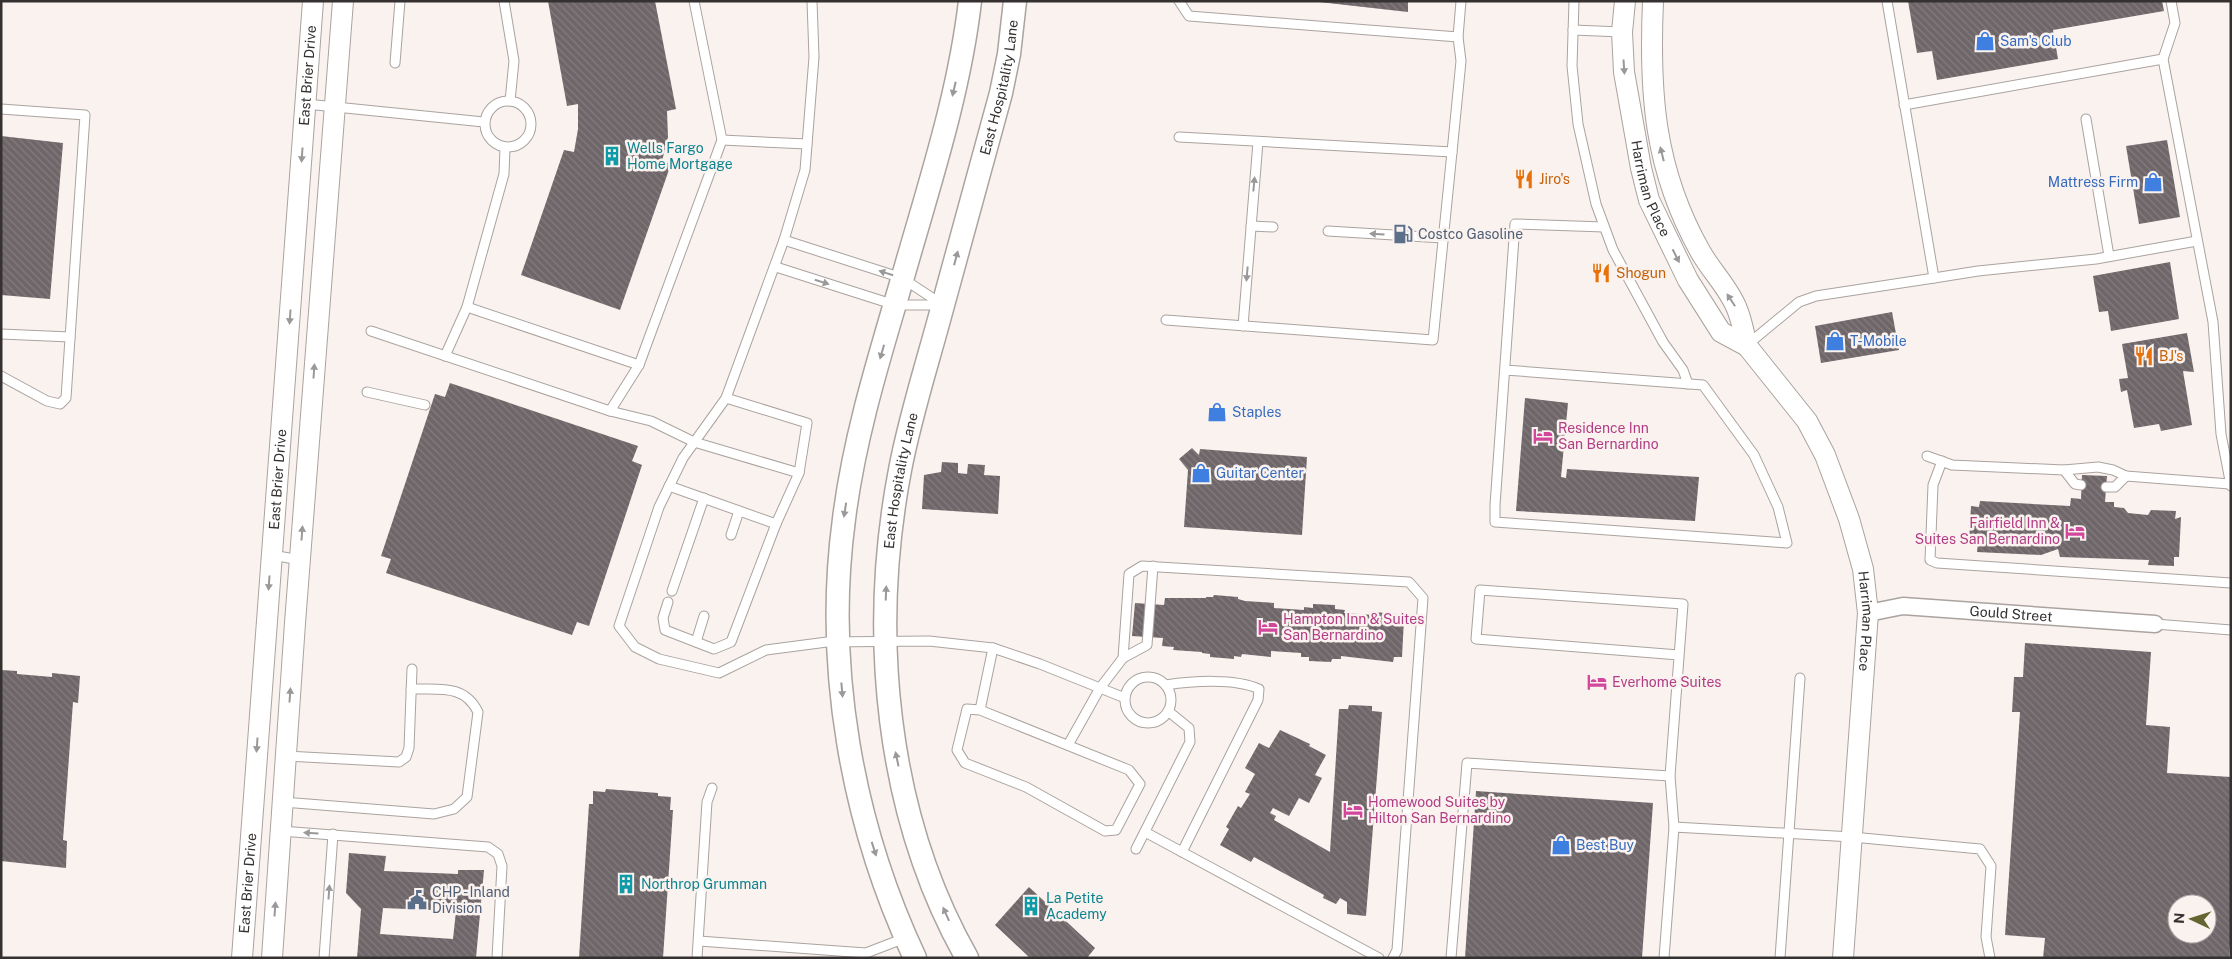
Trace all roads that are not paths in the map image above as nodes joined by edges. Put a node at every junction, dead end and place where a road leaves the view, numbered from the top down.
1 (313, 1) edge
2 (343, 1) edge
3 (400, 1) edge
4 (504, 1) edge
5 (694, 1) edge
6 (812, 1) edge
7 (970, 1) edge
8 (1015, 1) edge
9 (1179, 1) edge
10 (1461, 1) edge
11 (1574, 1) edge
12 (1624, 1) edge
13 (1653, 1) edge
14 (1887, 1) edge
15 (2171, 1) edge
16 (1573, 30) junction
17 (1622, 32) junction
18 (1458, 37) junction
19 (2163, 59) junction
20 (395, 64) dead end
21 (510, 101) junction
22 (306, 104) junction
23 (1904, 105) junction
24 (335, 107) junction
25 (1, 109) edge
26 (2086, 119) dead end
27 (484, 122) junction
28 (1179, 137) dead end
29 (722, 140) junction
30 (1258, 142) junction
31 (808, 144) junction
32 (506, 148) junction
33 (1452, 152) junction
34 (1251, 226) junction
35 (1273, 227) dead end
36 (1604, 227) junction
37 (1328, 231) dead end
38 (1443, 238) junction
39 (784, 240) junction
40 (2197, 241) junction
41 (2109, 256) junction
42 (776, 267) junction
43 (902, 278) junction
44 (1934, 278) junction
45 (895, 305) junction
46 (943, 305) junction
47 (467, 307) junction
48 (1166, 320) dead end
49 (1243, 326) junction
50 (371, 331) dead end
51 (1, 334) edge
52 (70, 337) junction
53 (1747, 346) junction
54 (446, 356) junction
55 (640, 365) junction
56 (1505, 370) junction
57 (1, 376) edge
58 (1688, 384) junction
59 (367, 392) dead end
60 (726, 398) junction
61 (425, 405) dead end
62 (610, 411) junction
63 (694, 442) junction
64 (1927, 456) dead end
65 (1942, 461) junction
66 (2064, 470) junction
67 (799, 473) junction
68 (2126, 476) junction
69 (2081, 485) dead end
70 (2231, 485) edge
71 (669, 486) junction
72 (2106, 486) dead end
73 (704, 498) junction
74 (739, 510) junction
75 (776, 524) junction
76 (731, 535) dead end
77 (272, 555) junction
78 (300, 560) junction
79 (1153, 566) junction
80 (2231, 583) edge
81 (672, 591) dead end
82 (668, 602) dead end
83 (1868, 613) junction
84 (704, 616) dead end
85 (2155, 624) joint
86 (2231, 630) edge
87 (696, 642) junction
88 (839, 642) junction
89 (886, 642) junction
90 (993, 648) junction
91 (1679, 655) junction
92 (1123, 658) junction
93 (412, 669) dead end
94 (1800, 678) dead end
95 (1166, 685) junction
96 (1100, 688) junction
97 (411, 689) junction
98 (1124, 698) junction
99 (980, 710) junction
100 (1168, 711) junction
101 (1068, 745) junction
102 (286, 756) junction
103 (1670, 776) junction
104 (712, 788) dead end
105 (282, 802) junction
106 (1674, 827) junction
107 (280, 831) junction
108 (1145, 832) junction
109 (337, 834) junction
110 (1789, 835) junction
111 (1852, 837) junction
112 (1136, 849) dead end
113 (1182, 852) junction
114 (906, 938) junction
115 (699, 941) junction
116 (242, 958) edge
117 (272, 958) edge
118 (324, 958) edge
119 (497, 958) edge
120 (697, 958) edge
121 (915, 958) edge
122 (967, 958) edge
123 (1379, 958) edge
124 (1393, 958) edge
125 (1451, 958) edge
126 (1664, 958) edge
127 (1780, 958) edge
128 (1843, 958) edge
129 (1990, 958) edge

1 - 22 street, East Brier Drive
2 - 24 street, East Brier Drive
3 - 20 lane
4 - 21 lane
5 - 29 lane
6 - 31 lane
7 -> 43 main road
46 -> 8 main road, East Hospitality Lane
9 - 18 lane
10 - 18 lane
11 - 16 lane
12 - 17 street, Harriman Place
53 -> 13 street, Harriman Place
14 - 23 lane
15 - 19 lane
16 - 17 lane
16 - 36 lane
17 -> 53 street, Harriman Place
18 - 33 lane
19 - 23 lane
19 - 40 lane
21 - 27 lane
21 - 32 lane
22 - 24 lane
22 -> 77 street, East Brier Drive
23 - 44 lane
24 - 27 lane
78 -> 24 street, East Brier Drive
25 - 52 lane
26 - 41 lane
27 - 32 lane
28 - 30 lane
29 - 31 lane
29 - 55 lane
30 - 33 lane
34 -> 30 lane
31 - 39 lane
32 - 47 lane
33 - 38 lane
34 - 35 lane
34 -> 49 lane
36 - 56 lane
36 - 58 lane
38 -> 37 lane
38 - 49 lane
39 - 42 lane
43 -> 39 lane
40 - 41 lane
40 - 70 lane
41 - 44 lane
42 -> 45 lane
42 - 60 lane
43 - 45 main road
43 - 46 lane
44 - 53 lane
45 - 46 lane
45 -> 88 main road
89 -> 46 main road, East Hospitality Lane
47 - 54 lane
47 - 55 lane
48 - 49 lane
50 - 54 lane
51 - 52 lane
52 - 57 lane
53 - 83 street, Harriman Place
54 - 62 lane
55 - 62 lane
56 - 58 lane
56 - 58 lane
59 - 61 lane
60 - 63 lane
60 - 67 lane
62 - 63 lane
63 - 67 lane
63 - 71 lane
64 - 65 lane
65 - 66 lane
65 - 80 lane
66 - 68 lane
66 - 69 lane
67 - 75 lane
68 - 70 lane
68 - 72 lane
71 - 73 lane
71 - 88 lane
73 - 74 lane
73 - 81 lane
74 - 75 lane
74 - 76 lane
75 - 87 lane
77 - 78 lane
77 -> 116 street, East Brier Drive
102 -> 78 street, East Brier Drive
79 - 92 lane
79 - 92 lane
79 - 124 lane
82 - 87 lane
83 - 85 street, Gould Street
83 - 111 street, Harriman Place
84 - 87 lane
85 - 86 lane
88 - 89 lane
88 -> 114 main road
89 - 90 lane
122 -> 89 main road, East Hospitality Lane
90 - 96 lane
90 - 99 lane
91 - 91 lane
91 - 103 lane
92 - 96 lane
93 - 97 lane
94 - 110 lane
95 - 98 lane
95 - 100 lane
95 - 113 lane
96 - 98 lane
96 - 101 lane
97 - 102 lane
97 - 105 lane
98 - 100 lane
99 - 101 lane
99 - 101 lane
100 - 108 lane
102 - 105 street, East Brier Drive
103 - 106 lane
103 - 125 lane
104 - 115 lane
105 - 107 street, East Brier Drive
106 - 110 lane
106 - 126 lane
109 -> 107 lane
117 -> 107 street, East Brier Drive
108 - 112 lane
108 - 113 lane
118 -> 109 lane
109 - 119 lane
110 - 111 lane
110 - 127 lane
111 - 128 street, Harriman Place
111 - 129 lane
113 - 123 lane
114 - 115 lane
114 - 121 main road
115 - 120 lane

